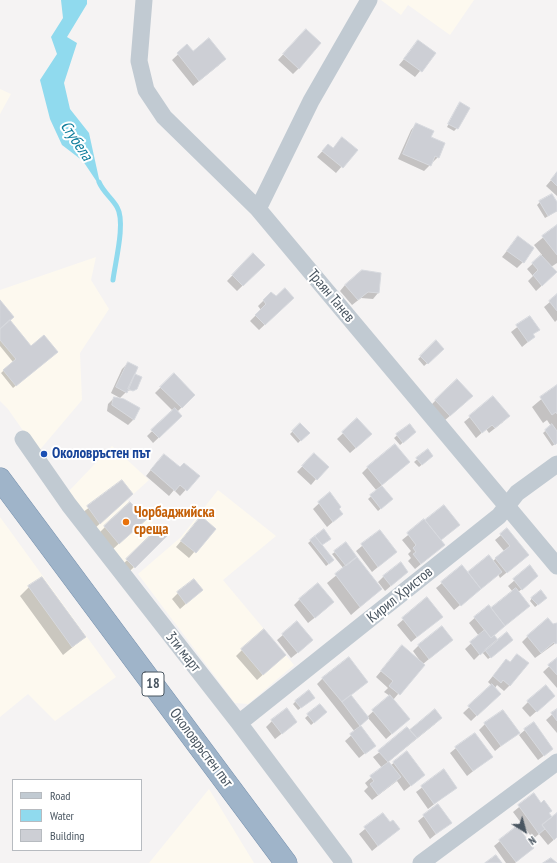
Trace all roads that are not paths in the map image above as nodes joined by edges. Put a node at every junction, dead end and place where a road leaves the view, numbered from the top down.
1 (144, 0) edge
2 (370, 0) edge
3 (258, 209) junction
4 (23, 440) dead end
5 (557, 464) edge
6 (0, 479) edge
7 (507, 506) junction
8 (557, 566) edge
9 (239, 723) junction
10 (557, 762) edge
11 (286, 863) edge
12 (344, 863) edge
13 (421, 863) edge

1 - 3 street, Траян Танев
2 - 3 street
3 - 7 street, Траян Танев
4 - 9 street, 3ти март
5 - 7 street, Кирил Христов
6 - 11 highway, Околовръстен път / 18
7 - 8 street, Траян Танев
7 - 9 street, Кирил Христов
9 - 12 street, 3ти март
10 - 13 street

